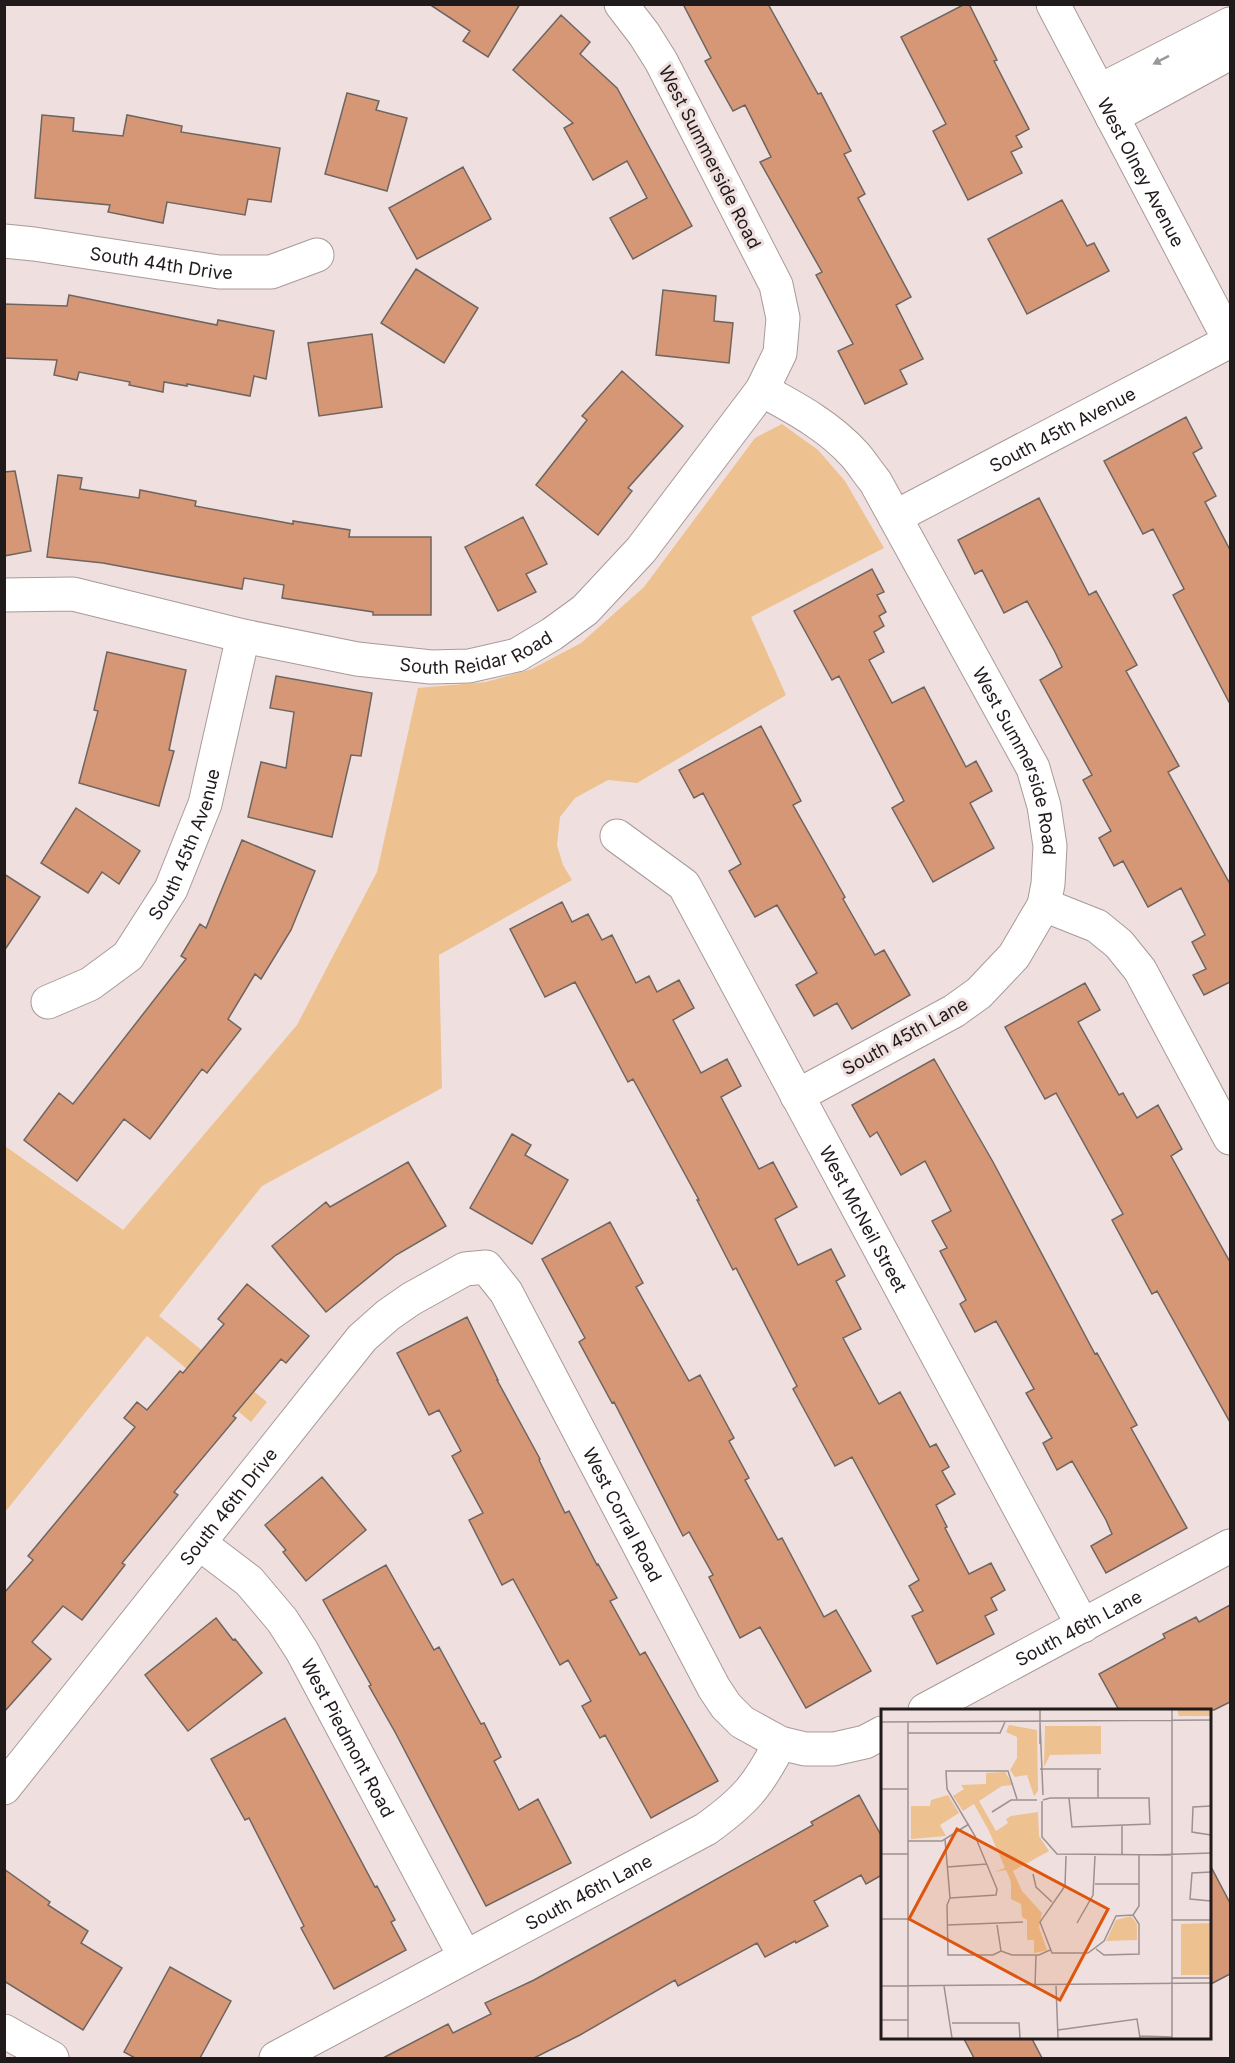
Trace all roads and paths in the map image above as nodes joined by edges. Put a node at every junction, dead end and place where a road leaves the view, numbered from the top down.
1 (621, 4) edge
2 (1053, 4) edge
3 (1230, 24) edge
4 (1230, 53) edge
5 (1196, 57) junction
6 (1106, 104) junction
7 (4, 241) edge
8 (317, 255) dead end
9 (783, 318) joint
10 (1230, 341) edge
11 (762, 390) junction
12 (895, 518) junction
13 (4, 595) edge
14 (243, 636) junction
15 (617, 836) dead end
16 (1044, 905) junction
17 (48, 1002) dead end
18 (797, 1096) junction
19 (1230, 1138) edge
20 (486, 1267) joint
21 (199, 1543) junction
22 (1230, 1546) edge
23 (1083, 1626) junction
24 (927, 1709) edge
25 (881, 1734) edge
26 (780, 1743) junction
27 (4, 1788) edge
28 (465, 1957) junction
29 (4, 2031) edge
30 (51, 2058) edge
31 (276, 2058) edge

1 - 9 street, West Summerside Road
2 - 6 street, West Olney Avenue
3 - 5 street
4 - 5 street
5 - 6 street
6 - 10 street, West Olney Avenue
7 - 8 street, South 44th Drive
9 - 11 street, South Reidar Road
10 - 12 street, South 45th Avenue
11 - 12 street, West Summerside Road
11 - 14 street, South Reidar Road
12 - 16 street, West Summerside Road
13 - 14 street, South Reidar Road
14 - 17 street, South 45th Avenue
15 - 18 street, West McNeil Street
16 - 18 street, South 45th Lane
16 - 19 street
18 - 23 street, West McNeil Street
20 - 21 street, South 46th Drive
20 - 26 street, West Corral Road
21 - 27 street, South 46th Drive
21 - 28 street, West Piedmont Road
22 - 23 street, South 46th Lane
23 - 24 street, South 46th Lane
25 - 26 street
26 - 28 street, South 46th Lane
28 - 31 street, South 46th Lane
29 - 30 street

